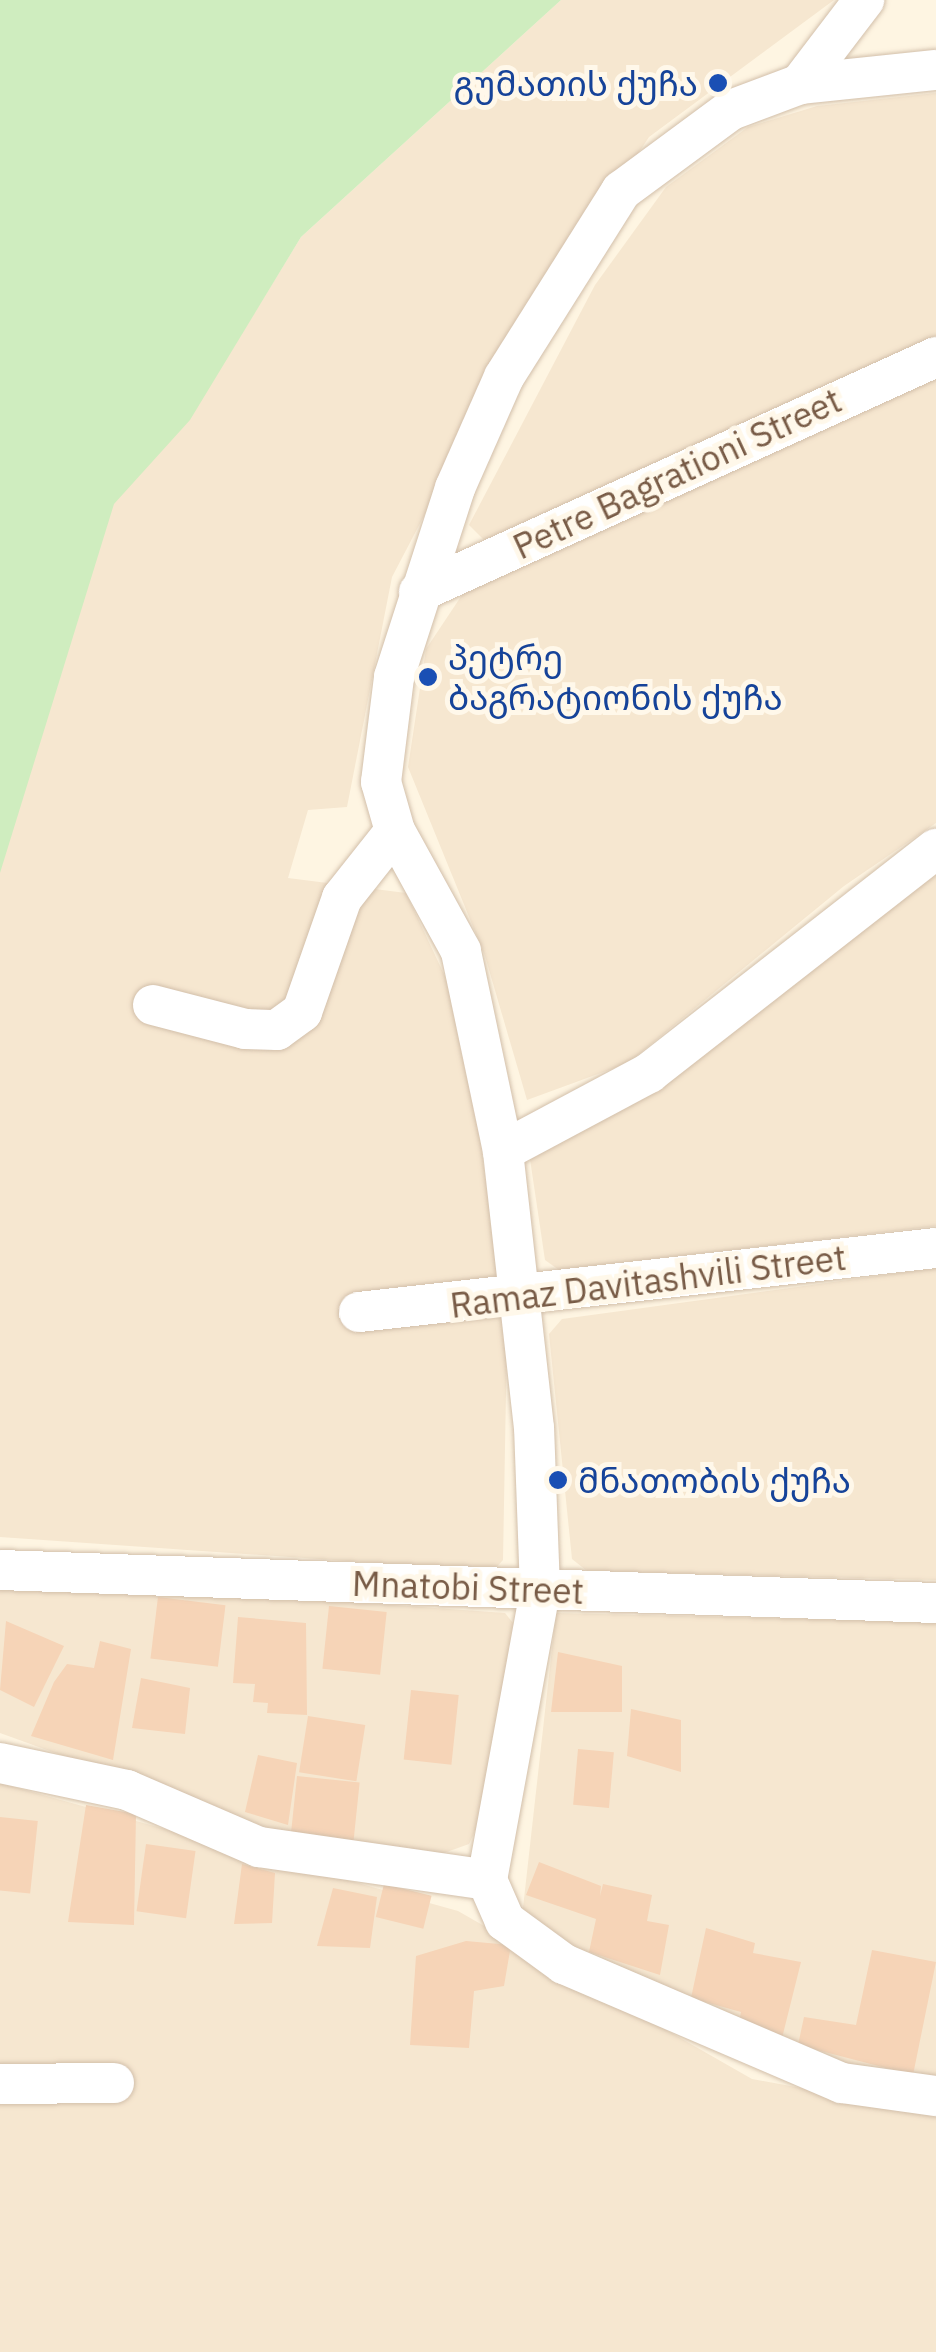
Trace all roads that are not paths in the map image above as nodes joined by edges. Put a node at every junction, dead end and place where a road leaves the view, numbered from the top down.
1 (864, 0) edge
2 (936, 70) edge
3 (800, 84) junction
4 (936, 357) edge
5 (419, 592) junction
6 (395, 831) junction
7 (936, 848) edge
8 (152, 1005) dead end
9 (503, 1151) junction
10 (936, 1248) edge
11 (524, 1299) junction
12 (359, 1312) dead end
13 (0, 1570) edge
14 (540, 1590) junction
15 (936, 1602) edge
16 (0, 1764) edge
17 (488, 1880) junction
18 (0, 2084) edge
19 (114, 2084) dead end
20 (936, 2096) edge

1 - 3 street
2 - 3 street
3 - 5 street
4 - 5 street, Petre Bagrationi Street
5 - 6 street
6 - 8 street
6 - 9 street
7 - 9 street
9 - 11 street
10 - 11 street, Ramaz Davitashvili Street
11 - 12 street, Ramaz Davitashvili Street
11 - 14 street
13 - 14 street, Mnatobi Street
14 - 15 street, Mnatobi Street
14 - 17 street
16 - 17 street
17 - 20 street
18 - 19 street

